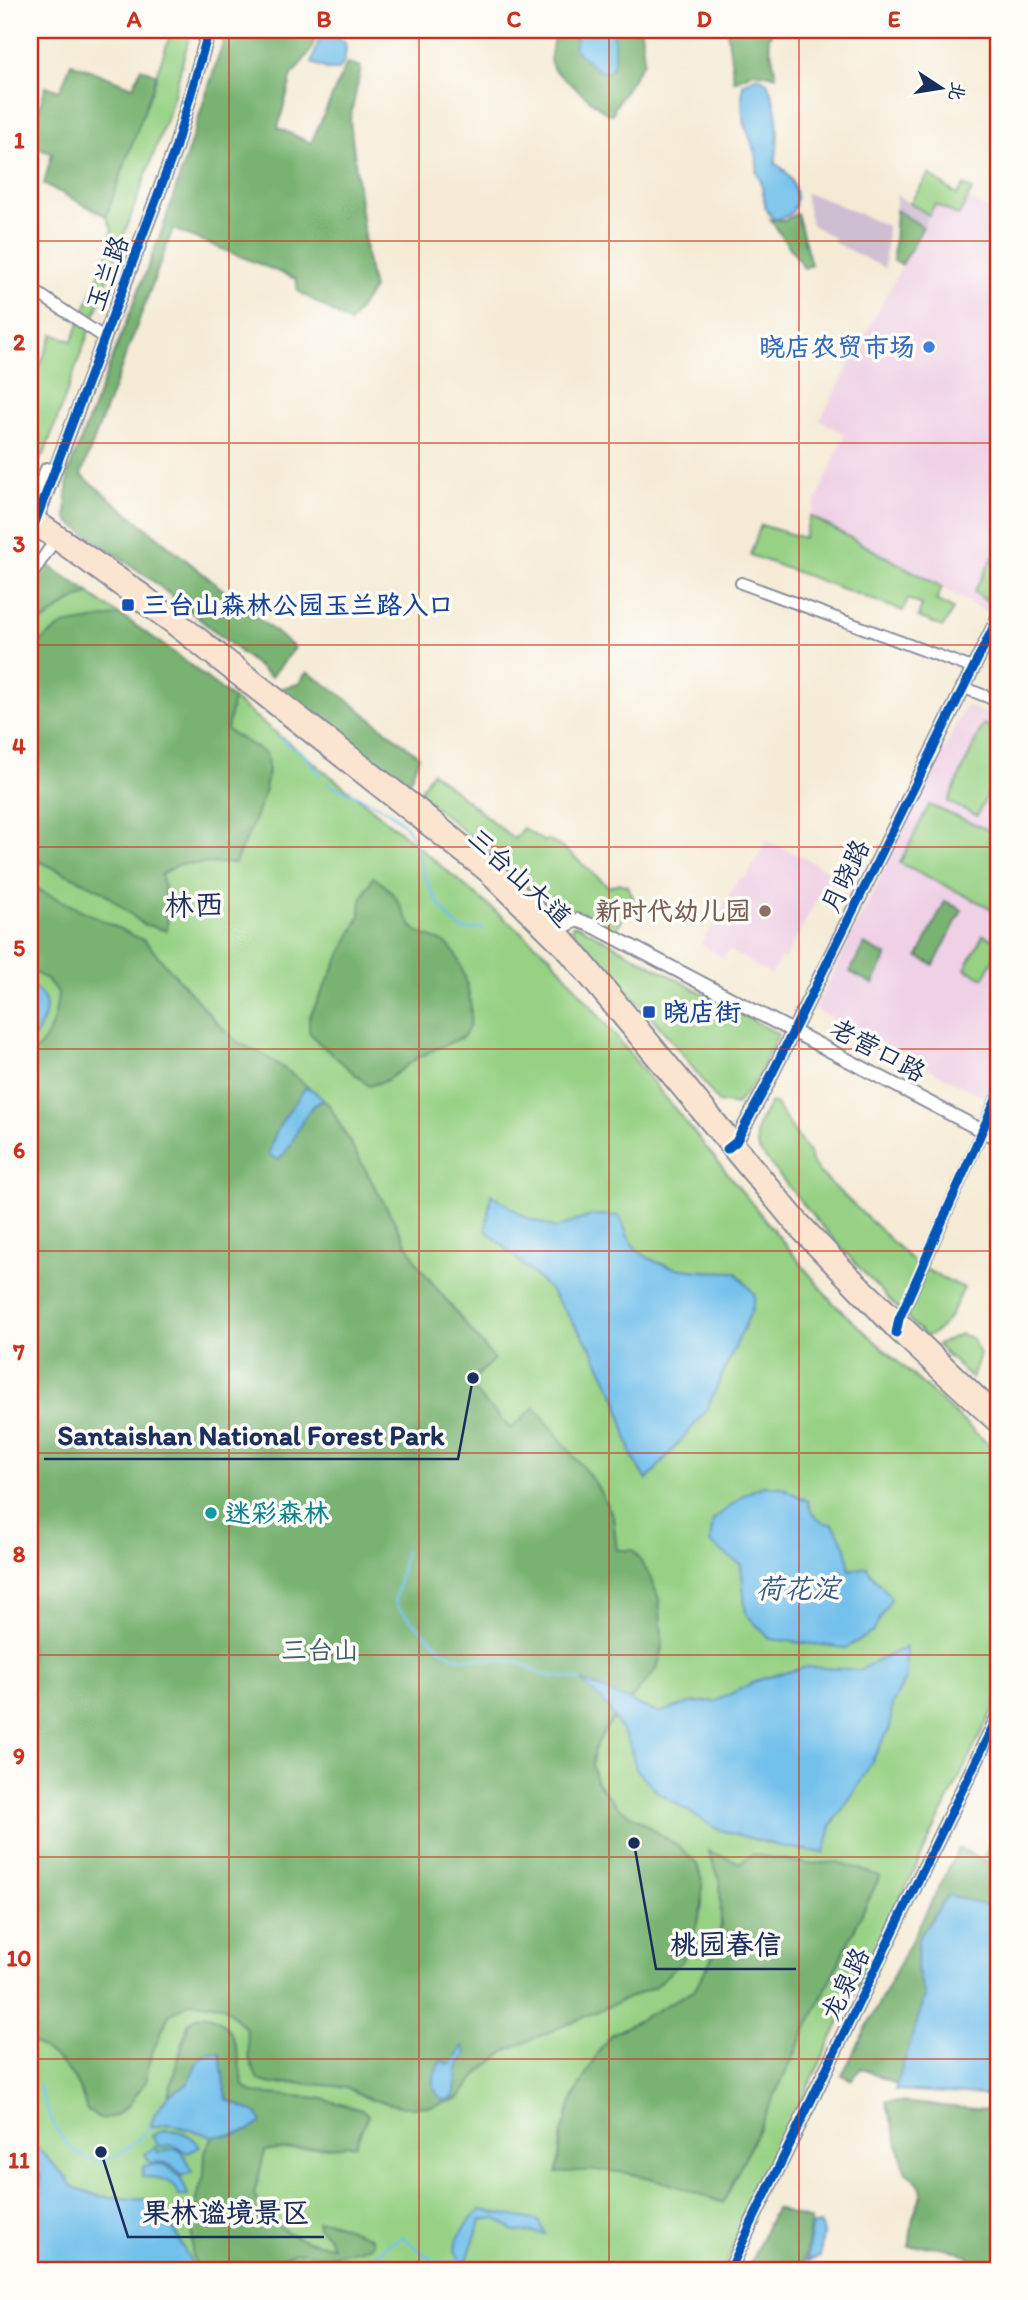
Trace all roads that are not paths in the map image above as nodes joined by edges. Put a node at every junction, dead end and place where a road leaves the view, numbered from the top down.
1 (201, 30) edge
2 (209, 30) edge
3 (30, 288) edge
4 (103, 336) junction
5 (32, 518) edge
6 (54, 541) junction
7 (30, 573) edge
8 (741, 583) dead end
9 (998, 618) edge
10 (972, 668) junction
11 (962, 687) junction
12 (998, 701) edge
13 (555, 934) junction
14 (792, 1030) junction
15 (998, 1095) edge
16 (983, 1132) junction
17 (998, 1139) edge
18 (731, 1146) junction
19 (897, 1326) junction
20 (998, 1414) edge
21 (998, 1427) edge
22 (998, 1716) edge
23 (730, 2270) edge

1 - 4 street, 玉兰路
2 - 4 street, 玉兰路
3 - 4 street
4 - 5 street, 玉兰路
5 - 6 main road, 三台山大道
5 - 13 main road, 三台山大道
6 - 7 street
6 - 13 main road, 三台山大道
8 - 10 street
9 - 10 street, 月晓路
10 - 11 street, 月晓路
11 - 12 street
11 - 14 street, 月晓路
13 - 14 street, 老营口路
13 - 18 main road, 三台山大道
14 - 16 street, 老营口路
14 - 18 street, 月晓路
15 - 16 street
16 - 17 street, 老营口路
16 - 19 street
18 - 19 main road, 三台山大道
19 - 20 main road, 三台山大道
19 - 21 main road, 三台山大道
22 - 23 street, 龙泉路

